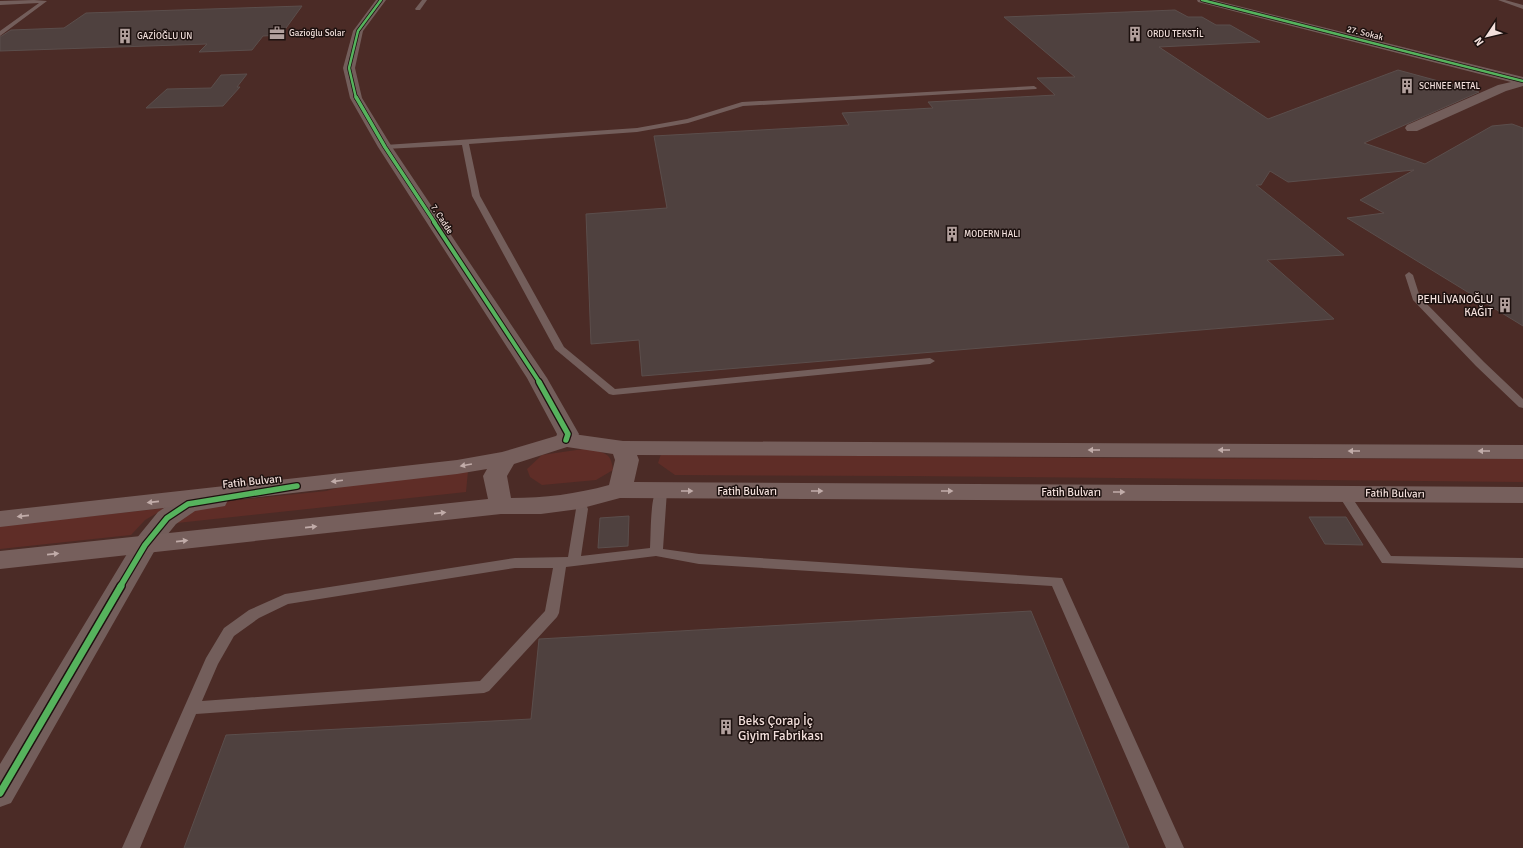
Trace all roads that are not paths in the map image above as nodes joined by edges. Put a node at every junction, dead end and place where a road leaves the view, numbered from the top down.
1 (381, 0) edge
2 (425, 0) edge
3 (1202, 0) edge
4 (1500, 0) edge
5 (0, 3) edge
6 (1523, 7) edge
7 (418, 9) dead end
8 (0, 34) edge
9 (1378, 56) dead end
10 (1523, 81) edge
11 (1034, 88) dead end
12 (1502, 88) junction
13 (1412, 128) dead end
14 (465, 143) junction
15 (385, 147) junction
16 (1409, 275) dead end
17 (930, 361) dead end
18 (1523, 404) edge
19 (566, 440) junction
20 (623, 448) junction
21 (1523, 452) edge
22 (505, 459) junction
23 (297, 486) junction
24 (620, 490) junction
25 (661, 491) junction
26 (1343, 493) junction
27 (1523, 495) edge
28 (580, 502) junction
29 (501, 506) junction
30 (0, 519) edge
31 (145, 545) junction
32 (656, 552) junction
33 (0, 560) edge
34 (567, 562) junction
35 (1523, 563) edge
36 (192, 708) junction
37 (0, 793) edge
38 (131, 848) edge
39 (1175, 848) edge

1 - 15 street, 7. Cadde
2 - 7 lane
3 - 10 street, 27. Sokak
4 - 6 lane
5 - 8 lane
9 - 12 street
10 - 12 street
11 - 14 lane
12 - 13 street
14 - 15 lane
14 - 17 lane
15 - 19 street, 7. Cadde
16 - 18 lane
19 - 20 main road, Fatih Bulvarı
19 - 22 main road, Fatih Bulvarı
21 -> 20 main road, Fatih Bulvarı
20 - 24 main road
22 -> 23 main road, Fatih Bulvarı
22 - 29 main road
23 -> 30 main road, Fatih Bulvarı
23 - 31 street
24 - 25 main road, Fatih Bulvarı
24 - 28 main road, Fatih Bulvarı
25 -> 26 main road, Fatih Bulvarı
25 - 32 lane
26 - 27 main road, Fatih Bulvarı
26 - 35 lane
28 - 29 main road, Fatih Bulvarı
28 - 34 lane
31 -> 29 main road, Fatih Bulvarı
33 -> 31 main road, Fatih Bulvarı
31 - 37 street
32 - 34 lane
32 - 39 lane
34 - 36 lane
34 - 36 lane
36 - 38 lane

